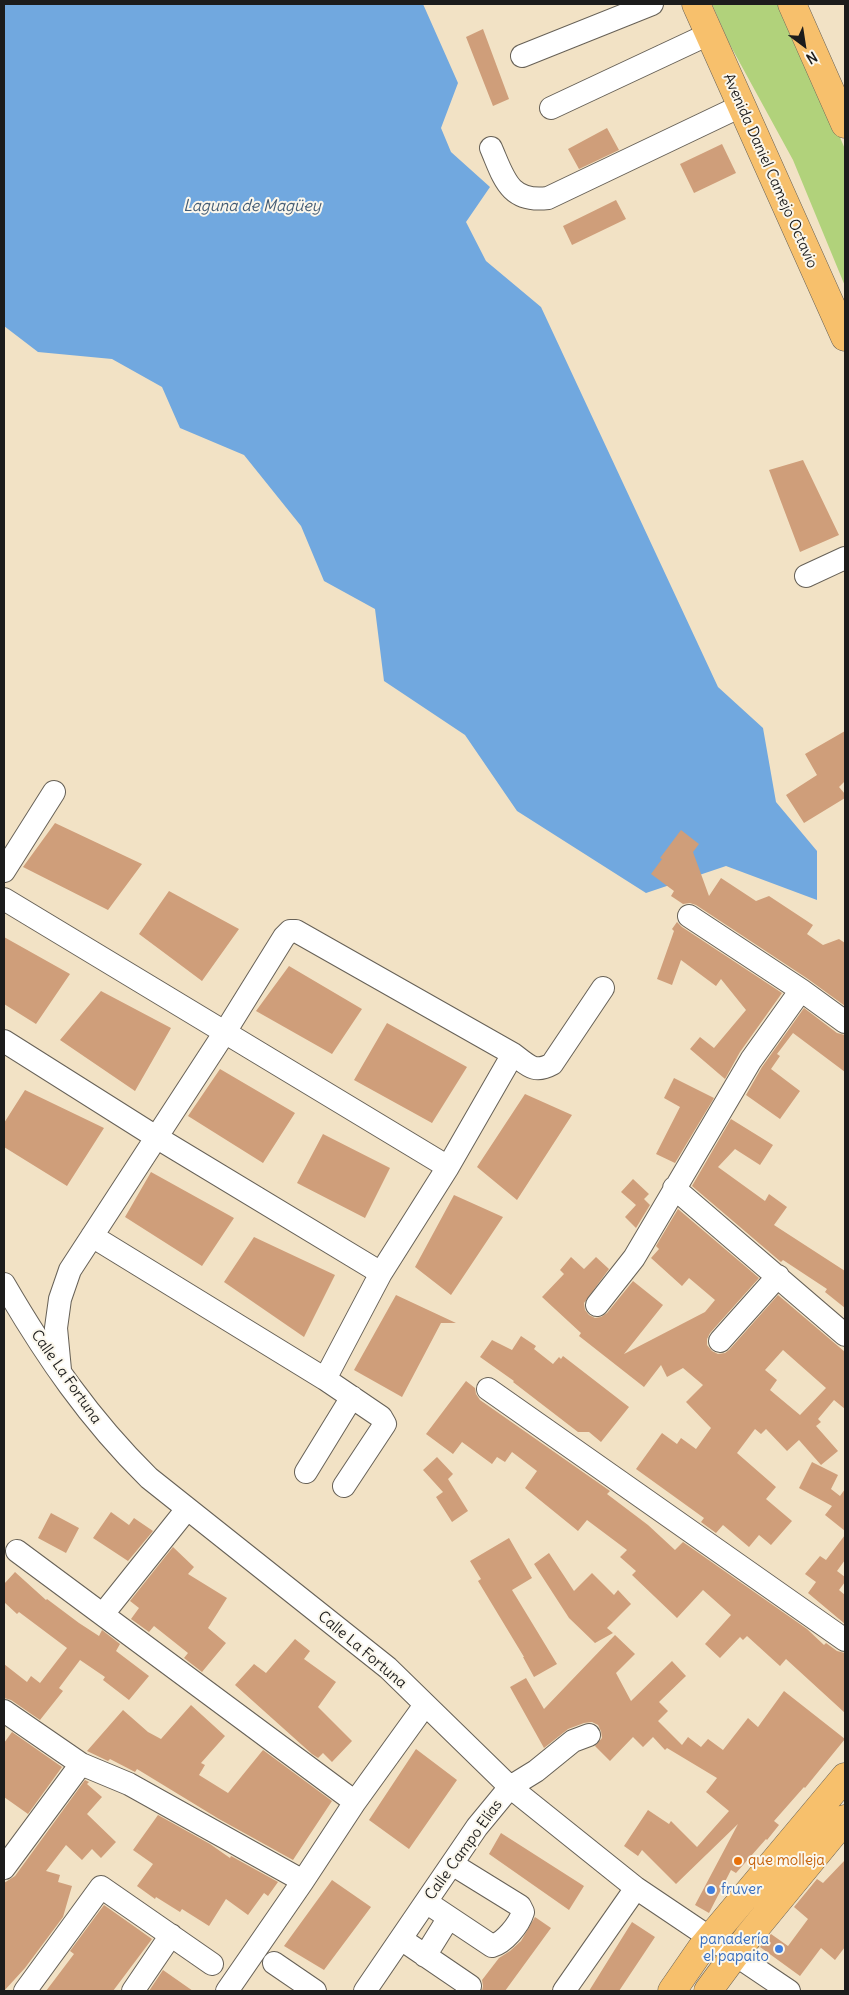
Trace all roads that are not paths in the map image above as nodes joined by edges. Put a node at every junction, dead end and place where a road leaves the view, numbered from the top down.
1 (652, 4) edge
2 (696, 4) edge
3 (792, 4) edge
4 (709, 34) junction
5 (522, 56) dead end
6 (741, 106) junction
7 (551, 108) dead end
8 (845, 124) edge
9 (491, 148) dead end
10 (845, 337) edge
11 (845, 558) edge
12 (806, 576) dead end
13 (54, 792) dead end
14 (4, 871) edge
15 (4, 899) edge
16 (689, 916) dead end
17 (603, 988) dead end
18 (802, 990) junction
19 (845, 1022) edge
20 (225, 1032) junction
21 (4, 1042) edge
22 (513, 1054) junction
23 (156, 1137) junction
24 (448, 1168) junction
25 (674, 1188) junction
26 (92, 1236) junction
27 (381, 1273) junction
28 (778, 1276) junction
29 (7, 1296) edge
30 (597, 1306) dead end
31 (842, 1326) edge
32 (720, 1341) dead end
33 (60, 1373) junction
34 (325, 1379) junction
35 (488, 1389) dead end
36 (352, 1397) junction
37 (306, 1472) dead end
38 (344, 1486) dead end
39 (187, 1509) junction
40 (17, 1551) dead end
41 (103, 1614) junction
42 (845, 1640) edge
43 (425, 1706) junction
44 (7, 1719) edge
45 (589, 1735) dead end
46 (80, 1764) junction
47 (845, 1777) edge
48 (510, 1787) junction
49 (355, 1802) junction
50 (845, 1819) edge
51 (452, 1864) junction
52 (4, 1868) edge
53 (303, 1881) junction
54 (636, 1888) junction
55 (426, 1902) junction
56 (448, 1918) junction
57 (171, 1935) junction
58 (401, 1939) junction
59 (709, 1939) junction
60 (735, 1955) junction
61 (425, 1956) junction
62 (274, 1963) dead end
63 (212, 1964) dead end
64 (470, 1986) dead end
65 (25, 1991) edge
66 (132, 1991) edge
67 (227, 1991) edge
68 (315, 1991) edge
69 (365, 1991) edge
70 (564, 1991) edge
71 (672, 1991) edge
72 (708, 1991) edge
73 (789, 1991) edge

1 - 5 street
2 - 4 main road, Avenida Daniel Camejo Octavio
3 - 8 main road
4 - 6 main road, Avenida Daniel Camejo Octavio
4 - 7 street
6 - 9 street
6 - 10 main road, Avenida Daniel Camejo Octavio
11 - 12 street
13 - 14 street
15 - 20 street
16 - 18 street
17 - 22 street
18 - 19 street
18 - 25 street
20 - 22 street
20 - 23 street
20 - 24 street
21 - 23 street
22 - 24 street
23 - 26 street
23 - 27 street
24 - 27 street
25 - 28 street
25 - 30 street
26 - 33 street
26 - 34 street
27 - 34 street
28 - 31 street
28 - 32 street
29 - 33 street, Calle La Fortuna
33 - 39 street, Calle La Fortuna
34 - 36 street
35 - 42 street
36 - 37 street
36 - 38 street
39 - 41 street
39 - 43 street, Calle La Fortuna
40 - 41 street
41 - 49 street
43 - 48 street, Calle La Fortuna
43 - 49 street
44 - 46 street
45 - 48 street, Calle Campo Elías
46 - 52 street
46 - 53 street
47 - 59 main road
48 - 51 street, Calle Campo Elías
48 - 54 street, Calle La Fortuna
49 - 53 street
50 - 60 main road
51 - 55 street, Calle Campo Elías
51 - 56 street
53 - 67 street
54 - 59 street, Calle La Fortuna
54 - 70 street
55 - 56 street
55 - 58 street, Calle Campo Elías
56 - 61 street
57 - 63 street
57 - 65 street
57 - 66 street
58 - 61 street
58 - 69 street, Calle Campo Elías
59 - 60 street, Calle La Fortuna
59 - 71 main road
60 - 72 main road
60 - 73 street, Calle La Fortuna
61 - 64 street
62 - 68 street

